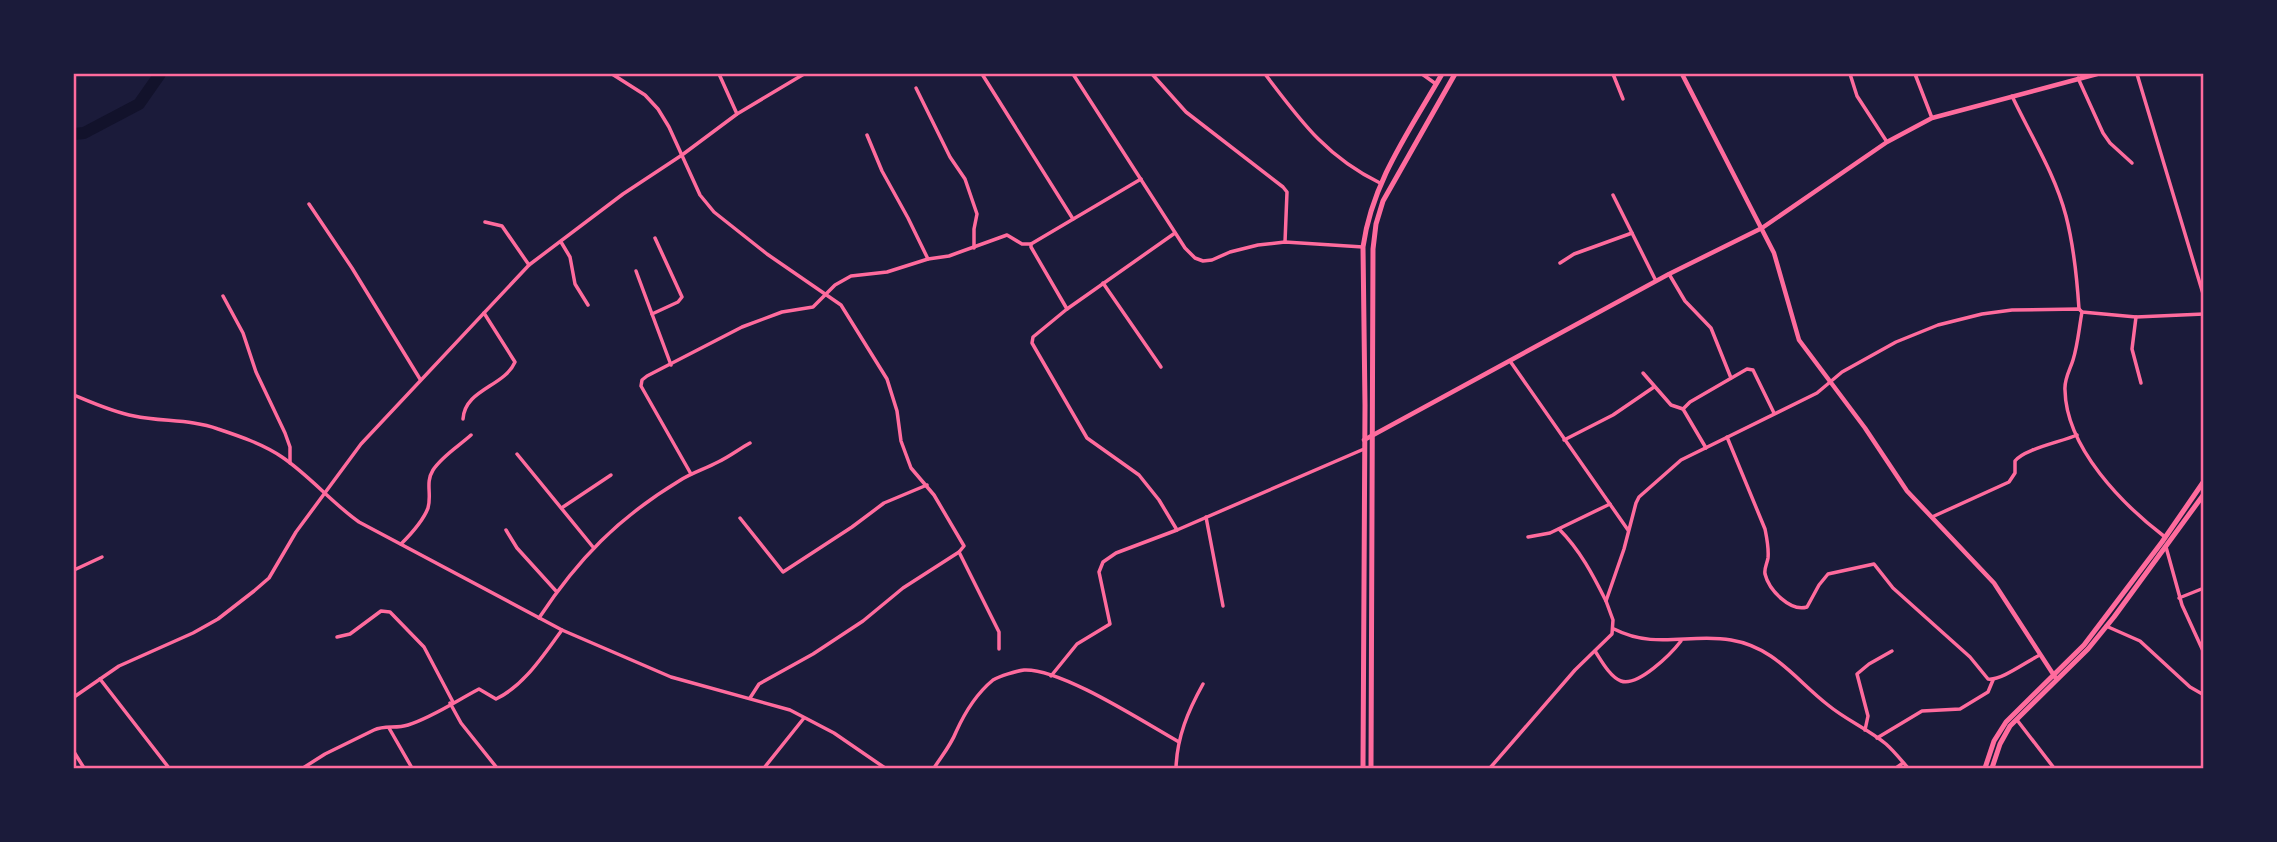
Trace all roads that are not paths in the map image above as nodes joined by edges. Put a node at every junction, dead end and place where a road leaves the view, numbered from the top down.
1 (612, 74) edge
2 (719, 74) edge
3 (804, 74) edge
4 (982, 74) edge
5 (1073, 74) edge
6 (1152, 74) edge
7 (1265, 74) edge
8 (1422, 74) edge
9 (1442, 74) edge
10 (1455, 74) edge
11 (1613, 74) edge
12 (1682, 74) edge
13 (1850, 74) edge
14 (1916, 74) edge
15 (2097, 74) edge
16 (2137, 74) edge
17 (2078, 78) junction
18 (1436, 84) junction
19 (916, 88) dead end
20 (2012, 96) junction
21 (1623, 99) dead end
22 (737, 114) junction
23 (1932, 118) junction
24 (867, 135) dead end
25 (1886, 142) junction
26 (682, 155) junction
27 (2132, 163) dead end
28 (1141, 179) junction
29 (1380, 183) junction
30 (1613, 195) dead end
31 (309, 204) dead end
32 (1073, 219) junction
33 (485, 222) dead end
34 (1762, 228) junction
35 (1175, 233) junction
36 (1632, 233) junction
37 (655, 238) dead end
38 (561, 242) junction
39 (1285, 242) junction
40 (1031, 244) junction
41 (1363, 247) junction
42 (974, 248) junction
43 (928, 258) junction
44 (1560, 264) dead end
45 (529, 265) junction
46 (636, 271) dead end
47 (1669, 274) junction
48 (1656, 281) junction
49 (1103, 283) junction
50 (827, 295) junction
51 (223, 296) dead end
52 (2203, 297) edge
53 (588, 305) dead end
54 (1067, 309) junction
55 (2080, 310) junction
56 (484, 313) junction
57 (652, 314) junction
58 (2203, 314) edge
59 (2136, 317) junction
60 (1510, 361) junction
61 (671, 365) junction
62 (1161, 367) dead end
63 (1643, 373) dead end
64 (1731, 378) junction
65 (420, 379) junction
66 (1830, 382) junction
67 (2141, 383) dead end
68 (1654, 387) junction
69 (74, 395) edge
70 (1683, 409) junction
71 (1774, 414) junction
72 (463, 419) dead end
73 (471, 435) dead end
74 (2077, 435) junction
75 (1373, 436) junction
76 (1727, 437) junction
77 (1364, 440) junction
78 (1564, 440) junction
79 (750, 443) dead end
80 (1706, 448) junction
81 (1364, 449) junction
82 (517, 454) dead end
83 (290, 463) junction
84 (691, 474) junction
85 (611, 475) dead end
86 (2203, 481) edge
87 (927, 485) junction
88 (325, 494) junction
89 (2203, 494) edge
90 (1610, 504) junction
91 (562, 507) junction
92 (1206, 517) junction
93 (1932, 517) junction
94 (740, 518) dead end
95 (1559, 529) junction
96 (506, 530) dead end
97 (1177, 530) junction
98 (1628, 530) junction
99 (1528, 537) dead end
100 (2165, 537) junction
101 (401, 544) junction
102 (593, 547) junction
103 (2166, 547) junction
104 (959, 552) junction
105 (102, 557) dead end
106 (74, 570) edge
107 (2203, 588) edge
108 (556, 592) junction
109 (2179, 598) junction
110 (1606, 601) junction
111 (1223, 606) dead end
112 (539, 618) junction
113 (2106, 626) junction
114 (1614, 628) junction
115 (562, 630) junction
116 (337, 638) dead end
117 (1681, 641) junction
118 (999, 649) dead end
119 (1595, 651) junction
120 (1892, 651) dead end
121 (2203, 653) edge
122 (2041, 654) junction
123 (1051, 676) junction
124 (2056, 678) junction
125 (100, 679) junction
126 (1993, 681) junction
127 (1203, 684) dead end
128 (2203, 695) edge
129 (74, 698) edge
130 (749, 699) junction
131 (452, 703) junction
132 (804, 718) junction
133 (2017, 719) junction
134 (389, 727) junction
135 (1865, 730) junction
136 (1371, 737) junction
137 (1363, 738) junction
138 (1877, 738) junction
139 (1179, 743) junction
140 (74, 752) edge
141 (1903, 763) junction
142 (84, 768) edge
143 (169, 768) edge
144 (303, 768) edge
145 (412, 768) edge
146 (497, 768) edge
147 (764, 768) edge
148 (885, 768) edge
149 (934, 768) edge
150 (1176, 768) edge
151 (1363, 768) edge
152 (1371, 768) edge
153 (1490, 768) edge
154 (1572, 768) edge
155 (1577, 768) edge
156 (1896, 768) edge
157 (1908, 768) edge
158 (1985, 768) edge
159 (1992, 768) edge
160 (2054, 768) edge

1 - 26 street
2 - 22 street
3 - 22 street
4 - 32 street
5 - 28 street
6 - 39 street
7 - 29 street
8 - 18 street
9 - 18 main road
10 - 75 main road
11 - 21 street
12 - 34 street
13 - 25 street
14 - 23 street
15 - 17 street
16 - 52 street
17 - 20 street
17 - 27 street
18 - 29 main road
19 - 42 street
20 - 23 street
20 - 55 street
22 - 26 street
23 - 25 street
24 - 43 street
25 - 34 street
26 - 38 street
26 - 50 street
28 - 32 street
28 - 35 street
29 - 41 main road
30 - 36 street
31 - 65 street
32 - 40 street
33 - 45 street
34 - 47 street
34 - 66 street
35 - 39 street
35 - 49 street
36 - 44 street
36 - 48 street
37 - 57 street
38 - 45 street
38 - 53 street
39 - 41 street
40 - 42 street
40 - 54 street
41 - 77 main road
42 - 43 street
43 - 50 street
45 - 56 street
46 - 57 street
47 - 48 street
47 - 64 street
48 - 60 street
49 - 54 street
49 - 62 street
50 - 61 street
50 - 87 street
51 - 83 street
54 - 97 street
55 - 59 street
55 - 66 street
55 - 74 street
56 - 65 street
56 - 72 street
57 - 61 street
58 - 59 street
59 - 67 street
60 - 75 street
60 - 78 street
61 - 84 street
63 - 68 street
64 - 70 street
64 - 71 street
65 - 88 street
66 - 71 street
66 - 93 street
68 - 70 street
68 - 78 street
69 - 83 street
70 - 80 street
71 - 76 street
73 - 101 street
74 - 93 street
74 - 100 street
75 - 77 street
75 - 136 main road
76 - 80 street
76 - 126 street
77 - 81 main road
78 - 90 street
79 - 84 street
80 - 98 street
81 - 92 street
81 - 137 main road
82 - 91 street
83 - 88 street
84 - 102 street
85 - 91 street
86 - 100 main road
87 - 94 street
87 - 104 street
88 - 101 street
88 - 125 street
89 - 103 main road
90 - 95 street
90 - 98 street
91 - 102 street
92 - 97 street
92 - 111 street
93 - 122 street
95 - 99 street
95 - 110 street
96 - 108 street
97 - 123 street
98 - 110 street
100 - 124 main road
101 - 112 street
102 - 108 street
103 - 109 street
103 - 113 main road
104 - 118 street
104 - 130 street
105 - 106 street
107 - 109 street
108 - 112 street
109 - 121 street
110 - 114 street
112 - 115 street
113 - 124 main road
113 - 128 street
114 - 117 street
114 - 119 street
115 - 130 street
115 - 131 street
116 - 131 street
117 - 119 street
117 - 135 street
119 - 153 street
120 - 135 street
122 - 124 street
122 - 126 street
123 - 139 street
123 - 149 street
124 - 133 main road
124 - 158 main road
125 - 129 street
125 - 143 street
126 - 138 street
127 - 139 street
130 - 132 street
131 - 134 street
131 - 146 street
132 - 147 street
132 - 148 street
133 - 159 main road
133 - 160 street
134 - 144 street
134 - 145 street
135 - 138 street
136 - 137 main road
136 - 152 main road
137 - 151 main road
138 - 141 street
139 - 150 street
140 - 142 street
141 - 156 street
141 - 157 street
154 - 155 street

